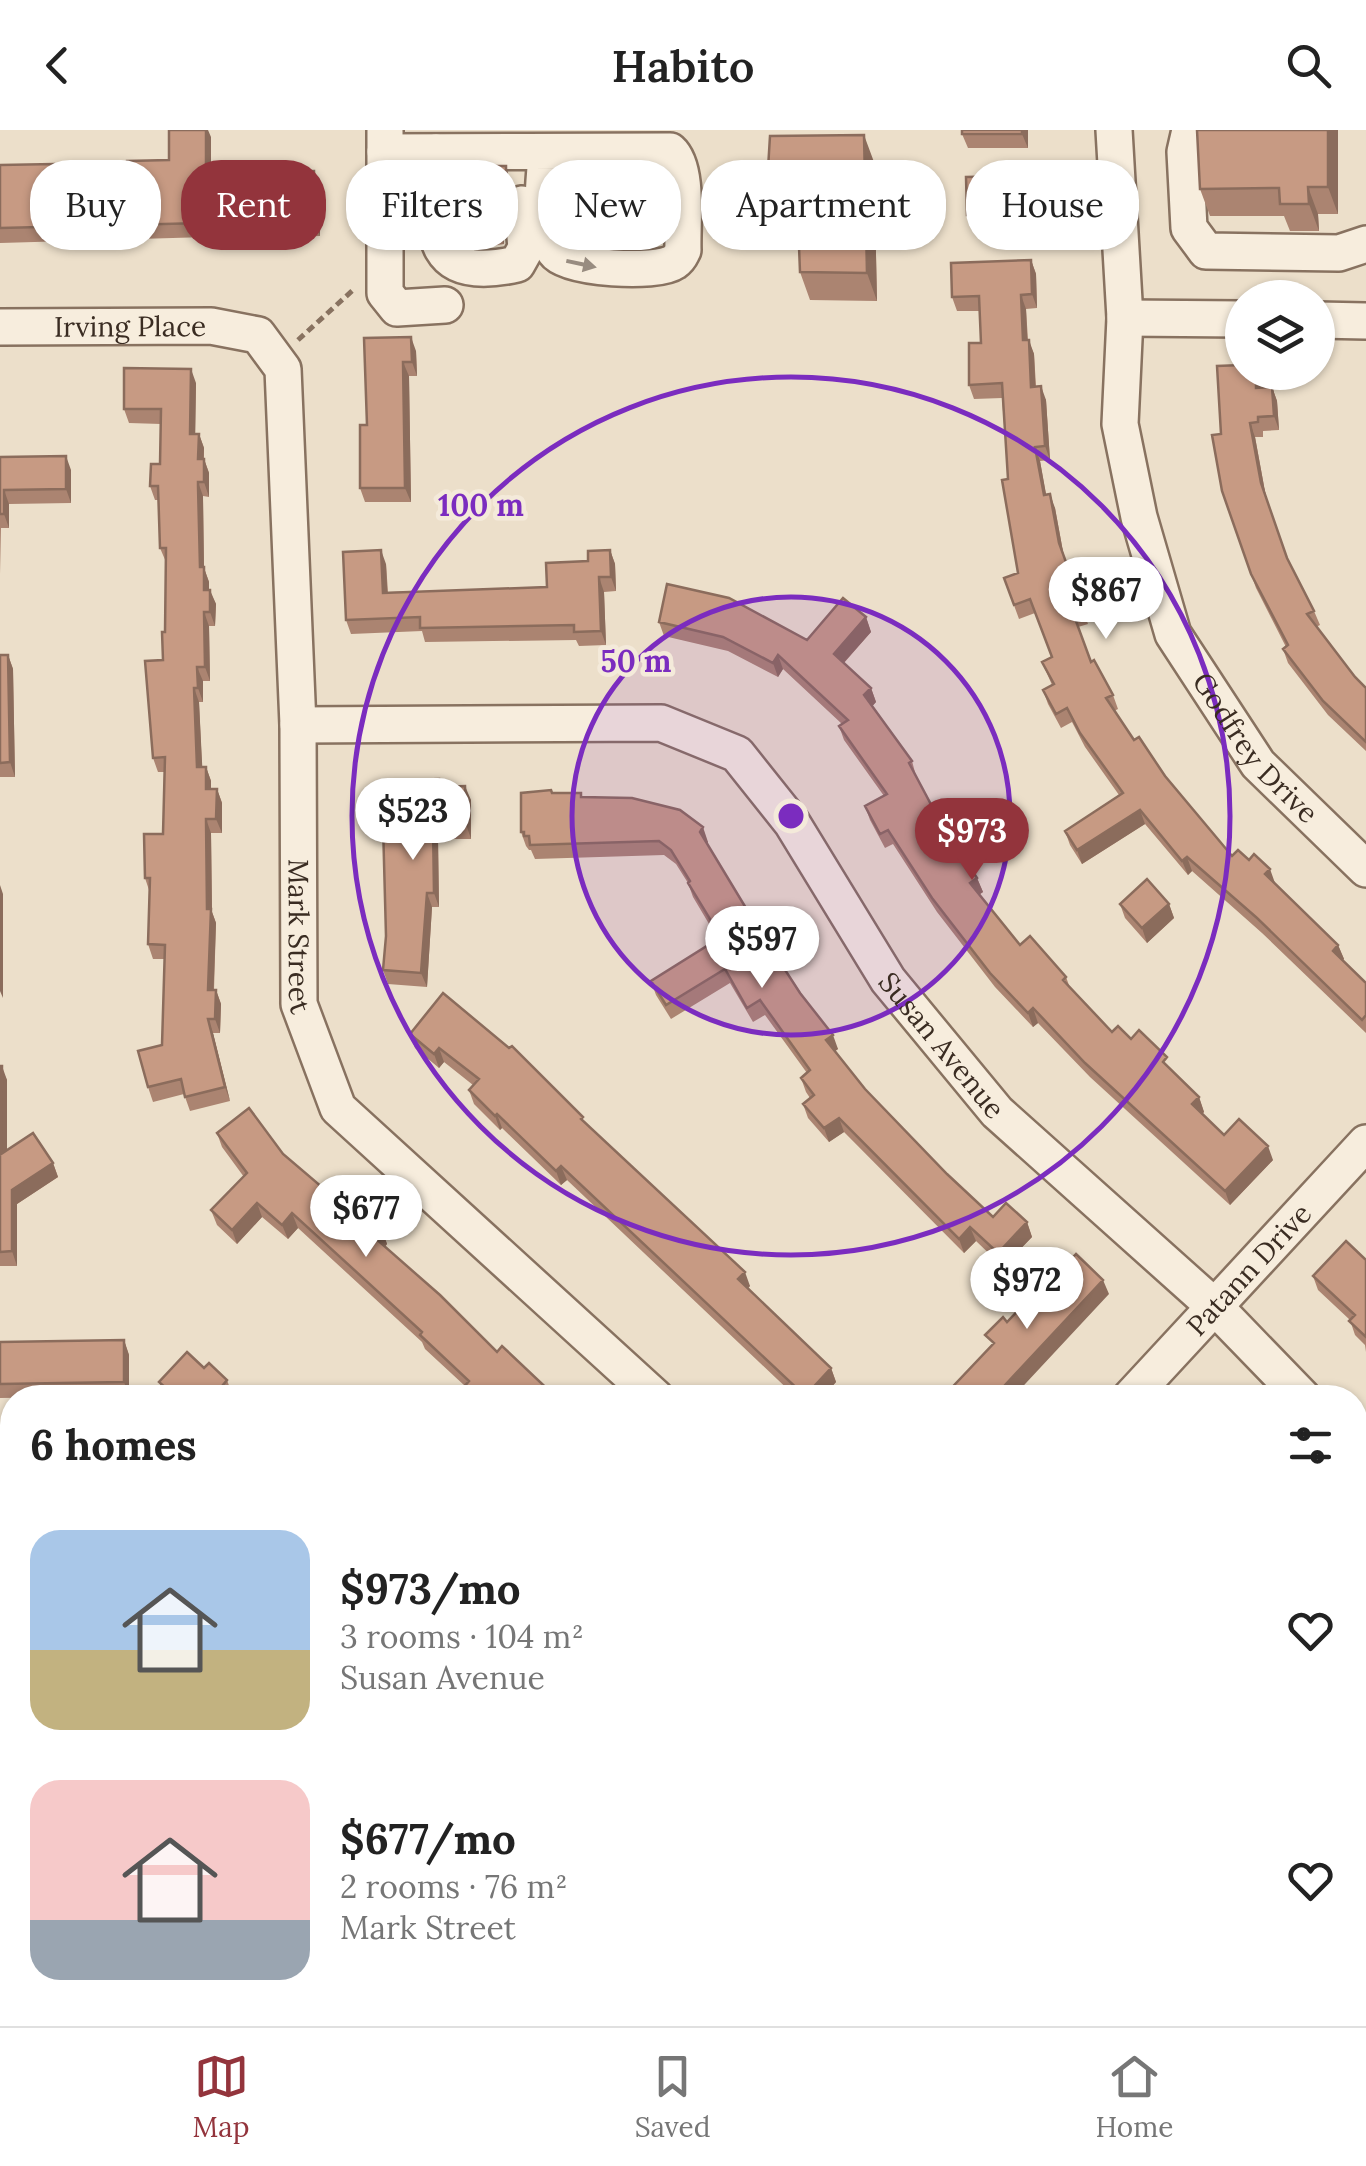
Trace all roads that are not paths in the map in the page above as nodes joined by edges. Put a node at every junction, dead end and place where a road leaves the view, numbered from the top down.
1 (1114, 130) edge
2 (1190, 130) edge
3 (385, 141) edge
4 (436, 152) junction
5 (533, 152) junction
6 (1366, 229) edge
7 (1366, 244) edge
8 (1238, 252) junction
9 (446, 305) dead end
10 (1125, 318) junction
11 (1225, 319) edge
12 (1335, 320) edge
13 (1366, 321) edge
14 (0, 328) edge
15 (258, 334) joint
16 (298, 724) junction
17 (1366, 868) edge
18 (1366, 1142) edge
19 (1216, 1308) junction
20 (642, 1385) edge
21 (1142, 1385) edge
22 (1290, 1385) edge

1 - 10 street, Godfrey Drive
2 - 8 street
3 - 4 street
3 - 9 street
4 - 5 street
4 - 5 street
5 -> 5 street
6 - 8 street
7 - 8 street
10 - 11 street
10 - 17 street, Godfrey Drive
12 - 13 street
14 - 15 street, Irving Place
15 - 16 street, Mark Street
16 - 19 street, Susan Avenue
16 - 20 street, Mark Street
18 - 19 street, Patann Drive
19 - 21 street, Patann Drive
19 - 22 street, Susan Avenue

